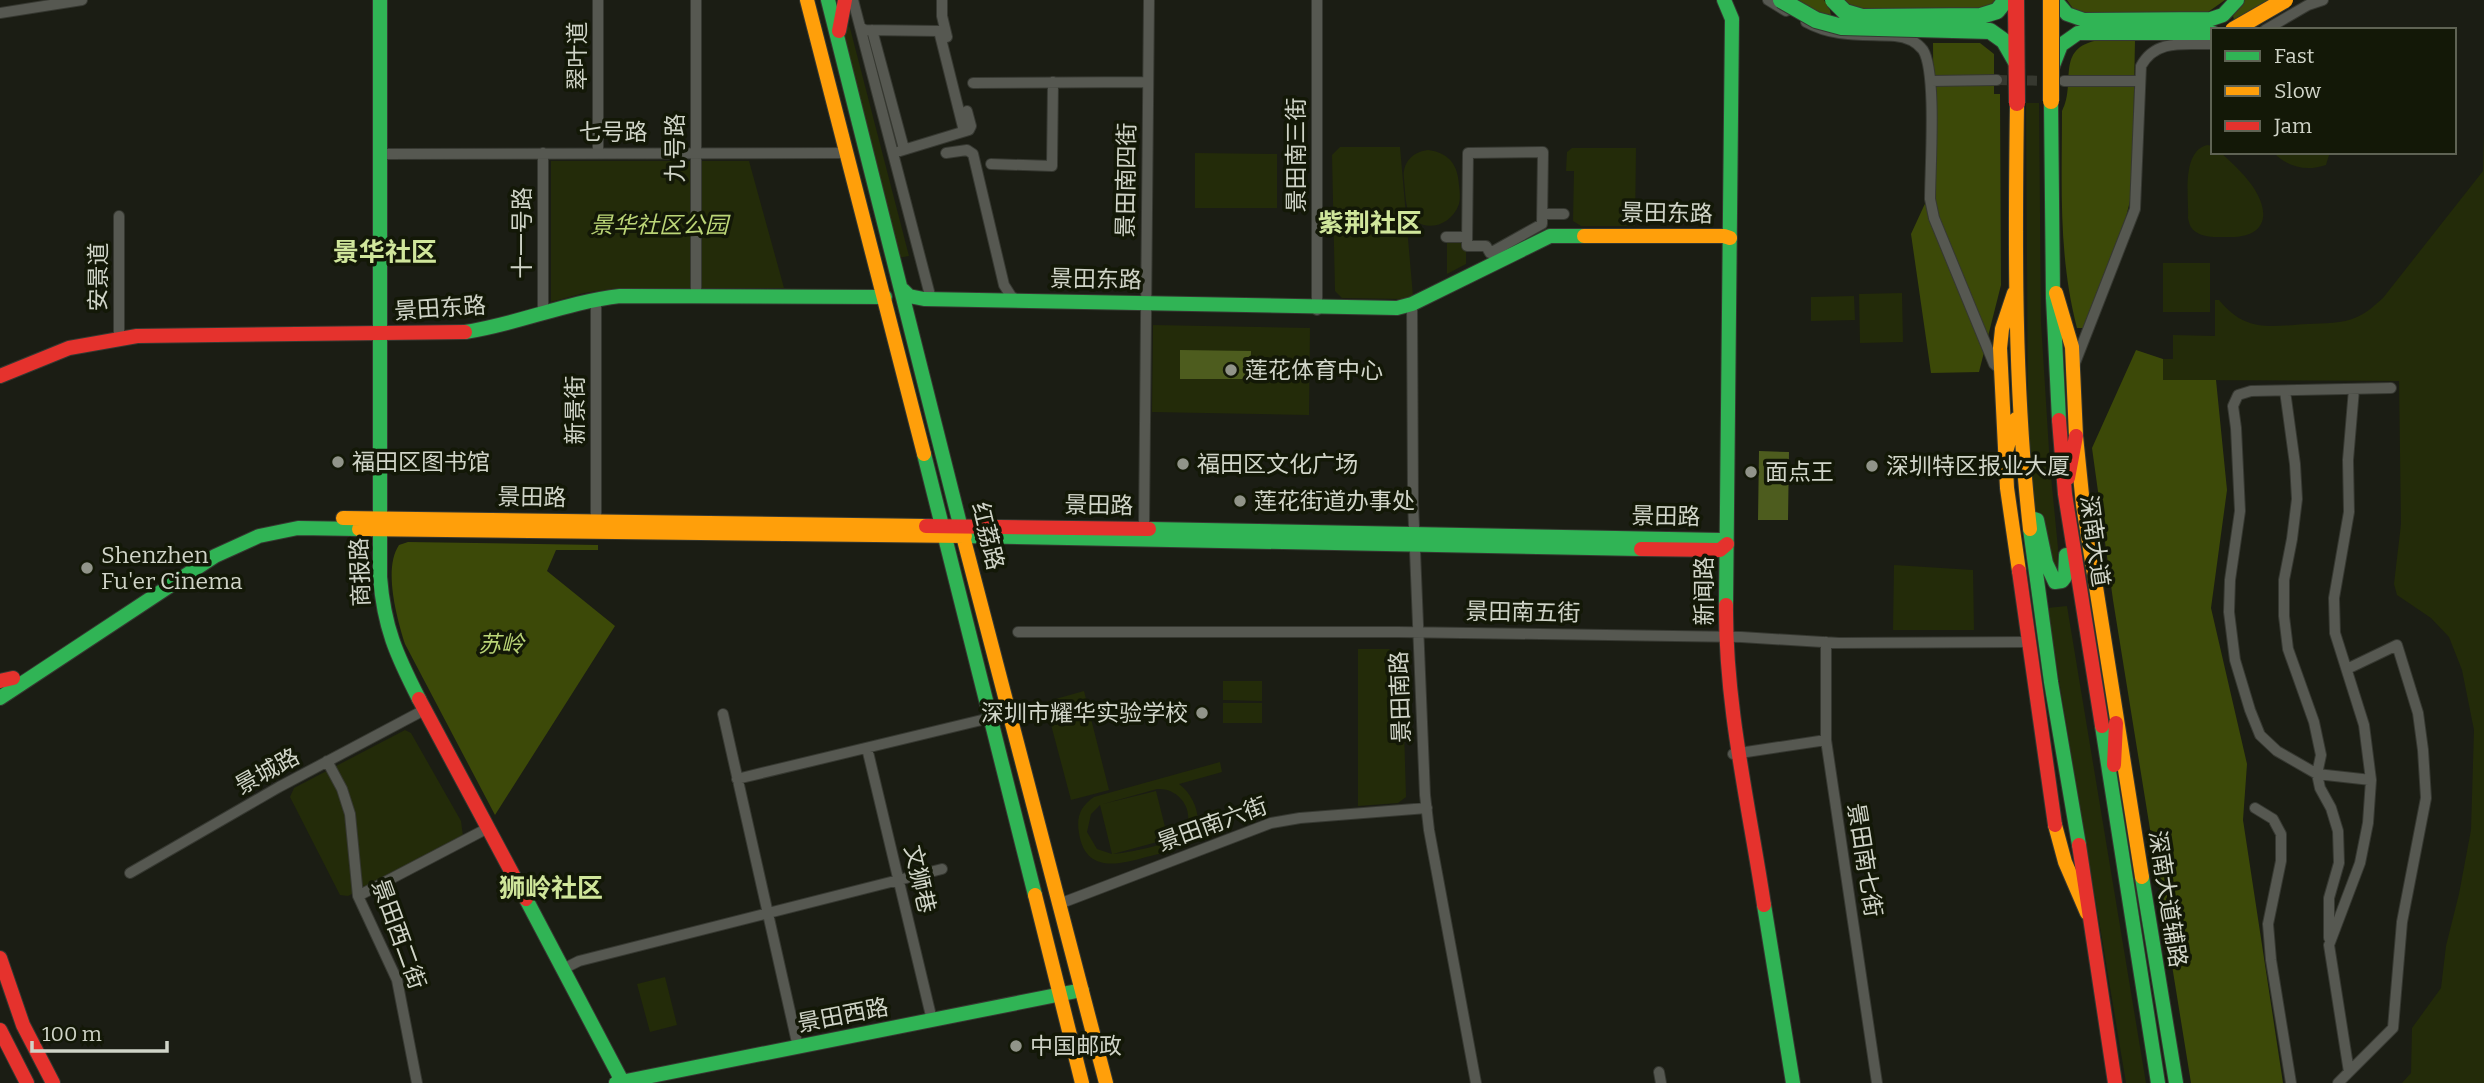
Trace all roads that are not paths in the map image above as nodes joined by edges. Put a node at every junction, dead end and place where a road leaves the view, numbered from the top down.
1 (82, 0) edge
2 (380, 0) edge
3 (598, 0) edge
4 (696, 0) edge
5 (807, 0) edge
6 (828, 0) edge
7 (845, 0) edge
8 (852, 0) edge
9 (941, 0) edge
10 (1149, 0) edge
11 (1317, 0) edge
12 (1768, 0) edge
13 (1833, 0) edge
14 (2006, 0) edge
15 (2016, 0) edge
16 (2053, 0) edge
17 (2237, 0) edge
18 (2271, 0) edge
19 (2285, 0) edge
20 (2323, 0) edge
21 (1786, 4) edge
22 (1726, 6) edge
23 (0, 13) edge
24 (860, 27) junction
25 (2236, 28) edge
26 (2268, 28) edge
27 (872, 30) junction
28 (939, 31) junction
29 (2211, 33) edge
30 (838, 37) junction
31 (2211, 44) edge
32 (949, 46) dead end
33 (2016, 62) junction
34 (2057, 77) junction
35 (1997, 80) tunnel mouth
36 (1931, 81) junction
37 (2140, 81) junction
38 (1053, 82) junction
39 (1148, 82) junction
40 (973, 83) dead end
41 (967, 111) dead end
42 (964, 131) junction
43 (904, 149) junction
44 (543, 153) junction
45 (598, 153) junction
46 (696, 153) junction
47 (847, 153) junction
48 (946, 153) dead end
49 (380, 154) junction
50 (894, 159) junction
51 (991, 164) dead end
52 (1543, 214) junction
53 (1564, 214) dead end
54 (119, 216) dead end
55 (1446, 237) dead end
56 (1467, 237) junction
57 (1726, 238) junction
58 (2052, 275) junction
59 (1004, 285) junction
60 (2016, 285) junction
61 (903, 290) junction
62 (696, 296) junction
63 (885, 297) junction
64 (596, 299) junction
65 (931, 299) junction
66 (990, 300) junction
67 (1018, 301) junction
68 (1146, 306) junction
69 (1413, 306) junction
70 (1317, 308) junction
71 (543, 313) junction
72 (910, 320) junction
73 (380, 334) junction
74 (118, 338) junction
75 (2074, 366) junction
76 (2001, 370) junction
77 (0, 376) edge
78 (2391, 388) dead end
79 (2354, 389) junction
80 (2285, 391) junction
81 (2020, 406) junction
82 (2076, 436) junction
83 (2004, 458) junction
84 (2065, 494) junction
85 (2029, 517) junction
86 (596, 521) junction
87 (381, 523) junction
88 (1144, 529) junction
89 (2069, 529) junction
90 (942, 531) junction
91 (963, 531) junction
92 (1415, 539) junction
93 (1722, 544) junction
94 (1018, 632) dead end
95 (1418, 632) junction
96 (1723, 636) junction
97 (1826, 642) junction
98 (2028, 642) junction
99 (2347, 669) junction
100 (4, 682) edge
101 (0, 698) edge
102 (426, 709) junction
103 (723, 714) dead end
104 (990, 718) junction
105 (2116, 723) junction
106 (1826, 740) junction
107 (867, 748) junction
108 (1737, 753) junction
109 (327, 761) junction
110 (2317, 775) junction
111 (737, 779) junction
112 (2371, 780) junction
113 (2112, 796) junction
114 (1427, 808) junction
115 (2255, 808) dead end
116 (488, 828) junction
117 (942, 869) dead end
118 (130, 873) dead end
119 (899, 880) junction
120 (358, 896) junction
121 (1059, 904) junction
122 (768, 913) junction
123 (2092, 925) junction
124 (2329, 945) junction
125 (0, 958) edge
126 (563, 969) junction
127 (2097, 972) junction
128 (1082, 990) junction
129 (1059, 995) junction
130 (932, 1020) junction
131 (0, 1030) edge
132 (798, 1047) junction
133 (2349, 1072) junction
134 (645, 1081) edge
135 (27, 1083) edge
136 (53, 1083) edge
137 (417, 1083) edge
138 (620, 1083) edge
139 (1082, 1083) edge
140 (1106, 1083) edge
141 (1476, 1083) edge
142 (1784, 1083) edge
143 (1793, 1083) edge
144 (1877, 1083) edge
145 (2104, 1083) edge
146 (2115, 1083) edge
147 (2158, 1083) edge
148 (2176, 1083) edge
149 (2291, 1083) edge
150 (2338, 1083) edge

1 - 23 street
2 - 49 main road, 商报路
3 - 45 street, 翠叶道
4 - 46 street, 九号路
5 - 47 main road, 红荔路
6 - 30 main road, 红荔路
7 - 8 street
7 - 30 main road
8 - 24 street
9 - 28 street
9 - 32 street
10 - 39 street, 景田南四街
11 - 70 street, 景田南三街
12 - 21 street
13 - 14 main road, bridge
15 - 33 main road, bridge
16 - 17 main road
16 - 34 main road, 深南大道, bridge
18 - 26 street
19 - 25 main road, bridge
20 - 26 street
21 - 33 main road, bridge
21 - 36 street
22 - 57 main road, 新闻路
24 - 27 street
24 - 50 street
27 - 28 street
27 - 43 street
28 - 42 street
29 - 34 main road, bridge
30 - 61 main road, 红荔路
31 - 37 street
33 - 60 main road, bridge
34 - 37 street
34 - 58 main road, 深南大道, bridge
35 - 36 street
36 - 76 street
37 - 75 street
38 - 39 street
38 - 40 street
38 - 51 street
39 - 68 street, 景田南四街
41 - 42 street
42 - 43 street
43 - 50 street
44 - 45 street, 七号路
44 - 49 street, 七号路
44 - 71 street, 十一号路
45 - 46 street, 七号路
46 - 47 street, 七号路
46 - 62 street, 九号路
47 - 63 main road, 红荔路
48 - 59 street
49 - 73 main road, 商报路
50 - 65 street
52 - 53 street
52 - 56 street
52 - 56 street
54 - 74 street, 安景道
55 - 56 street
57 - 69 main road, 景田东路
57 - 93 main road, 新闻路
58 - 75 main road
58 - 84 main road, 深南大道
59 - 66 street
59 - 67 street
60 - 76 main road
60 - 81 main road
61 - 65 main road, 景田东路
61 - 72 main road, 红荔路
62 - 63 main road, 景田东路
62 - 64 main road, 景田东路
63 - 90 main road, 红荔路
64 - 71 main road, 景田东路
64 - 86 street, 新景街
65 - 66 main road, 景田东路
66 - 67 main road, 景田东路
67 - 68 main road, 景田东路
68 - 70 main road, 景田东路
68 - 72 main road, 景田东路
68 - 88 street, 景田南四街
69 - 70 main road, 景田东路
69 - 92 street, 景田南路
71 - 73 main road, 景田东路
72 - 91 main road, 红荔路
73 - 74 main road, 景田东路
73 - 87 main road, 商报路
74 - 77 main road, 景田东路
75 - 82 main road
76 - 83 main road
78 - 79 street
79 - 80 street
79 - 99 street
80 - 110 street
80 - 110 street
81 - 83 main road
81 - 85 main road
82 - 84 main road
82 - 105 main road
83 - 98 main road
84 - 89 main road, 深南大道
85 - 89 main road
85 - 123 main road
86 - 87 main road, 景田路
86 - 90 main road, 景田路
87 - 90 main road, 景田路
87 - 100 main road, 景田路
87 - 101 main road, 景田路
87 - 102 main road, 商报路
88 - 91 main road, 景田路
88 - 92 main road, 景田路
89 - 113 main road, 深南大道
90 - 91 main road, 景田路
90 - 104 main road, 红荔路
91 - 92 main road, 景田路
91 - 121 main road, 红荔路
92 - 93 main road, 景田路
92 - 95 street, 景田南路
93 - 96 main road, 新闻路
94 - 95 street, 景田南五街
95 - 96 street, 景田南五街
95 - 114 street, 景田南路
96 - 97 street, 景田南五街
96 - 108 main road, 新闻路
97 - 98 street, 景田南五街
97 - 106 street, 景田南七街
98 - 123 main road
99 - 112 street
99 - 133 street
102 - 109 street, 景城路
102 - 116 main road, 商报路
103 - 111 street
104 - 107 street
104 - 129 main road, 红荔路
105 - 113 main road
105 - 148 main road, 深南大道辅路
106 - 108 street
106 - 144 street, 景田南七街
107 - 111 street
107 - 119 street, 文狮巷
108 - 142 main road, 新闻路
108 - 143 main road, 新闻路
109 - 118 street, 景城路
109 - 120 street, 景田西二街
110 - 112 street
110 - 124 street
111 - 122 street
112 - 124 street
113 - 147 main road, 深南大道
114 - 121 street, 景田南六街
114 - 141 street, 景田南路
115 - 149 street
116 - 120 street
116 - 126 main road, 商报路
117 - 119 street
119 - 122 street
119 - 130 street, 文狮巷
120 - 137 street, 景田西二街
121 - 128 main road, 红荔路
122 - 126 street
122 - 132 street
123 - 127 main road
124 - 133 street
125 - 136 main road
126 - 138 main road, 商报路
127 - 145 main road
127 - 146 main road
128 - 129 main road, 景田西路
128 - 140 main road, 红荔路
129 - 130 main road, 景田西路
129 - 139 main road, 红荔路
130 - 132 main road, 景田西路
131 - 135 main road
132 - 134 main road, 景田西路
133 - 150 street
134 - 138 main road, 景田西路

